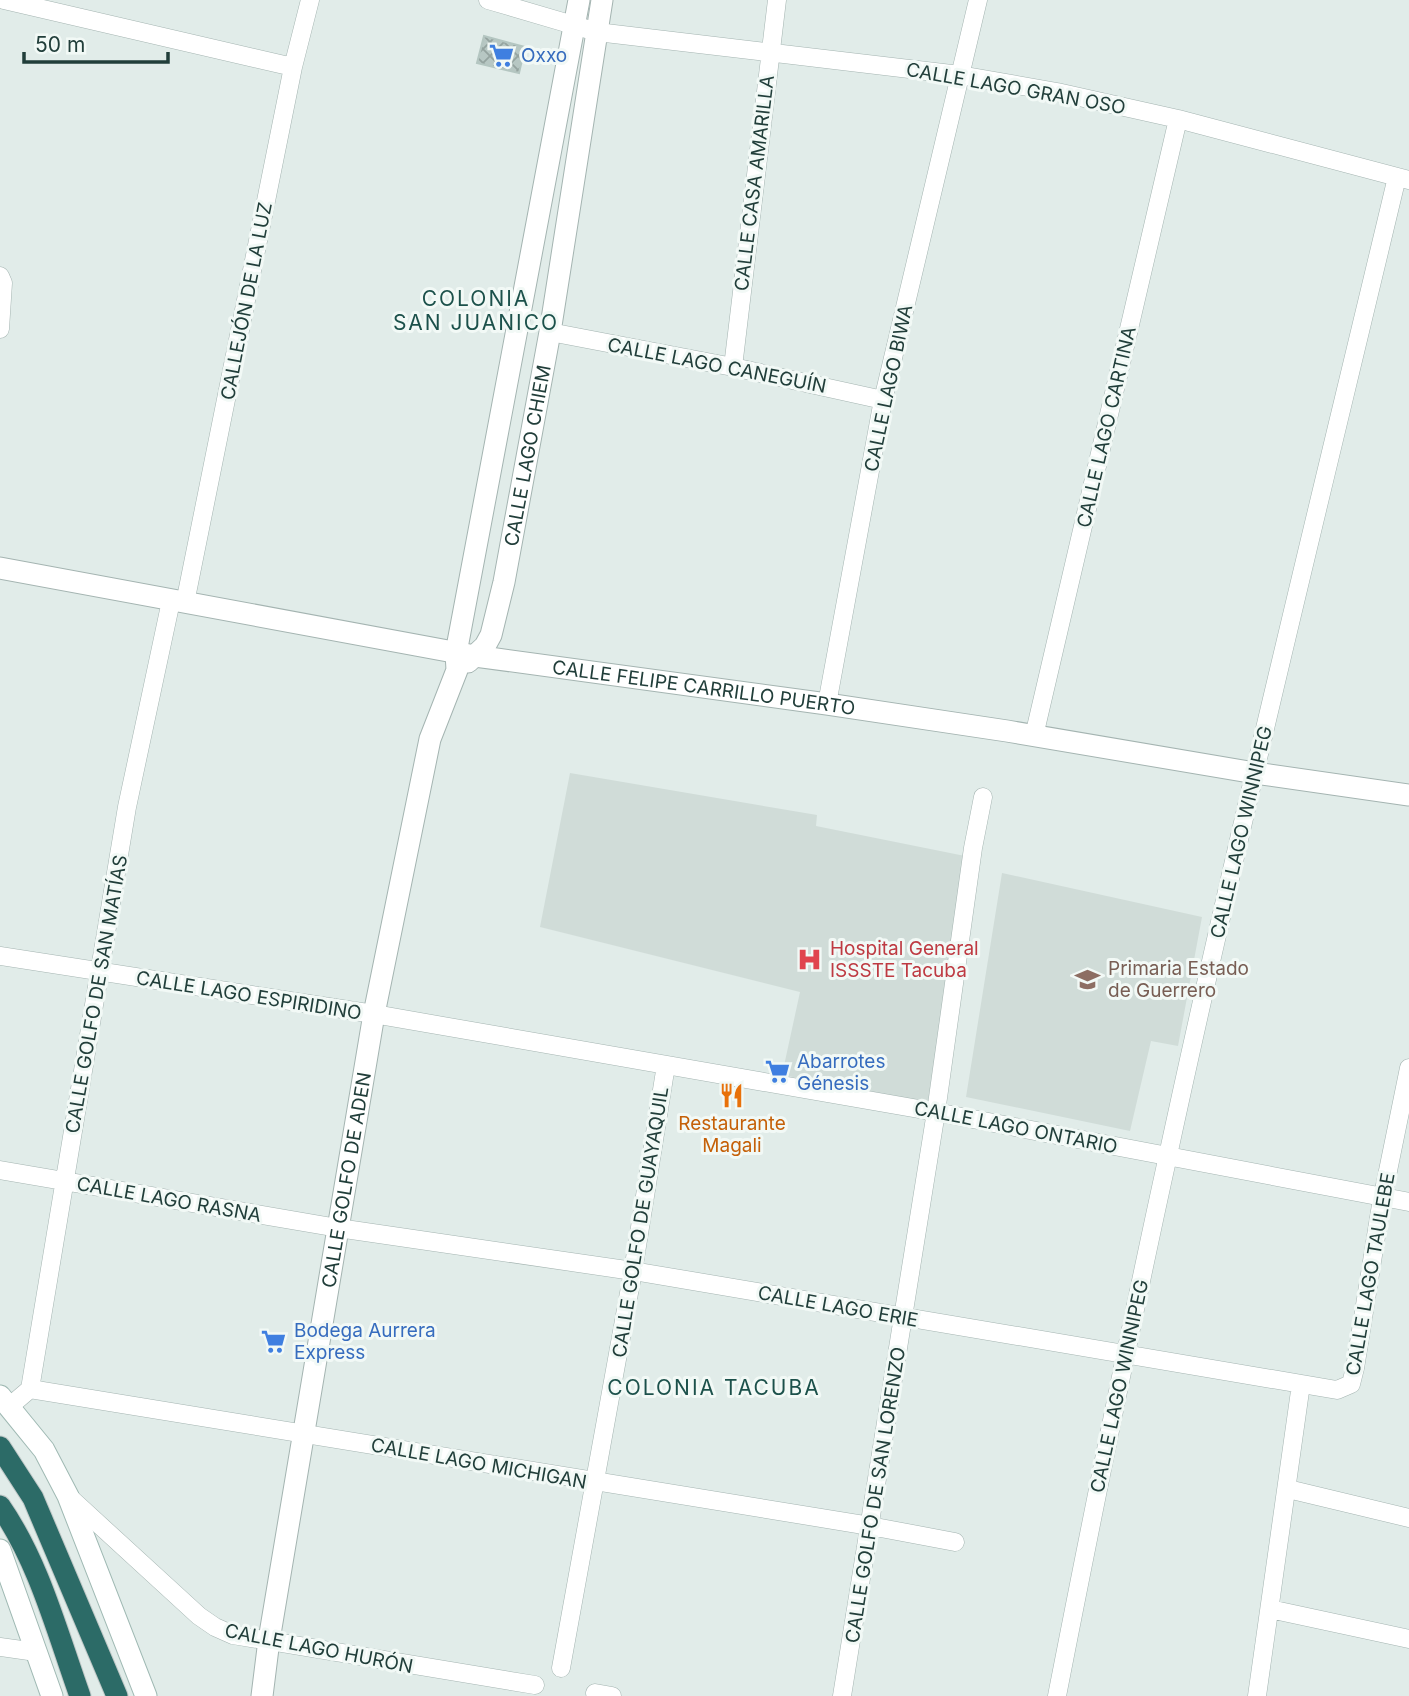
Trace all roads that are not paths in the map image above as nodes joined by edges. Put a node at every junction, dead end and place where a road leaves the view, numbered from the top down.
1 (4, 0) edge
2 (310, 0) edge
3 (488, 0) edge
4 (579, 0) edge
5 (602, 0) edge
6 (777, 0) edge
7 (978, 0) edge
8 (575, 24) junction
9 (597, 32) junction
10 (769, 52) junction
11 (293, 67) junction
12 (960, 75) junction
13 (1178, 119) junction
14 (1403, 178) edge
15 (0, 276) edge
16 (0, 329) edge
17 (551, 332) junction
18 (733, 367) junction
19 (883, 400) junction
20 (0, 568) edge
21 (178, 602) junction
22 (463, 660) junction
23 (827, 704) junction
24 (1034, 736) junction
25 (1255, 773) junction
26 (1409, 795) edge
27 (983, 796) dead end
28 (0, 956) edge
29 (99, 972) junction
30 (374, 1014) junction
31 (666, 1065) junction
32 (1409, 1068) edge
33 (1406, 1101) edge
34 (936, 1112) junction
35 (1167, 1156) junction
36 (0, 1170) edge
37 (64, 1180) junction
38 (1383, 1196) junction
39 (1409, 1202) edge
40 (338, 1228) junction
41 (633, 1271) junction
42 (904, 1317) junction
43 (1125, 1354) junction
44 (1301, 1384) junction
45 (30, 1389) junction
46 (1337, 1390) joint
47 (5, 1401) edge
48 (304, 1432) junction
49 (0, 1447) edge
50 (595, 1483) junction
51 (1288, 1489) junction
52 (68, 1496) junction
53 (2, 1509) edge
54 (1409, 1518) edge
55 (870, 1526) junction
56 (955, 1542) dead end
57 (0, 1550) edge
58 (1270, 1609) junction
59 (1409, 1639) edge
60 (269, 1640) junction
61 (0, 1647) edge
62 (36, 1652) junction
63 (561, 1668) dead end
64 (535, 1685) dead end
65 (52, 1696) edge
66 (80, 1696) edge
67 (117, 1696) edge
68 (146, 1696) edge
69 (262, 1696) edge
70 (842, 1696) edge
71 (1057, 1696) edge
72 (1257, 1696) edge

1 - 11 street
2 - 11 street, CALLEJÓN DE LA LUZ
3 - 8 street, CALLE LAGO GRAN OSO
4 - 8 street, CALLE LAGO CHIEM
5 - 9 street, CALLE LAGO CHIEM
6 - 10 street, CALLE CASA AMARILLA
7 - 12 street, CALLE LAGO BIWA
8 - 9 street, CALLE LAGO GRAN OSO
8 - 22 street, CALLE LAGO CHIEM
9 - 10 street, CALLE LAGO GRAN OSO
9 - 17 street, CALLE LAGO CHIEM
10 - 12 street, CALLE LAGO GRAN OSO
10 - 18 street, CALLE CASA AMARILLA
11 - 21 street, CALLEJÓN DE LA LUZ
12 - 13 street, CALLE LAGO GRAN OSO
12 - 19 street, CALLE LAGO BIWA
13 - 14 street, CALLE LAGO GRAN OSO
13 - 24 street, CALLE LAGO CARTINA
14 - 25 street, CALLE LAGO WINNIPEG
15 - 16 street
17 - 18 street, CALLE LAGO CANEGUÍN
17 - 22 street, CALLE LAGO CHIEM
18 - 19 street, CALLE LAGO CANEGUÍN
19 - 23 street, CALLE LAGO BIWA
20 - 21 street, CALLE FELIPE CARRILLO PUERTO
21 - 22 street, CALLE FELIPE CARRILLO PUERTO
21 - 29 street, CALLE GOLFO DE SAN MATÍAS
22 - 23 street, CALLE FELIPE CARRILLO PUERTO
22 - 30 street, CALLE GOLFO DE ADEN
23 - 24 street, CALLE FELIPE CARRILLO PUERTO
24 - 25 street, CALLE FELIPE CARRILLO PUERTO
25 - 26 street, CALLE FELIPE CARRILLO PUERTO
25 - 35 street, CALLE LAGO WINNIPEG
27 - 34 street, CALLE GOLFO DE SAN LORENZO
28 - 29 street, CALLE LAGO ESPIRIDINO
29 - 30 street, CALLE LAGO ESPIRIDINO
29 - 37 street, CALLE GOLFO DE SAN MATÍAS
30 - 31 street, CALLE LAGO ONTARIO
30 - 40 street, CALLE GOLFO DE ADEN
31 - 34 street, CALLE LAGO ONTARIO
31 - 41 street, CALLE GOLFO DE GUAYAQUIL
32 - 33 street, CALLE LAGO TAULEBE
33 - 38 street, CALLE LAGO TAULEBE
34 - 35 street, CALLE LAGO ONTARIO
34 - 42 street, CALLE GOLFO DE SAN LORENZO
35 - 38 street, CALLE LAGO ONTARIO
35 - 43 street, CALLE LAGO WINNIPEG
36 - 37 street, CALLE LAGO RASNA
37 - 40 street, CALLE LAGO RASNA
37 - 45 street, CALLE GOLFO DE SAN MATÍAS
38 - 39 street, CALLE LAGO ONTARIO
38 - 46 street, CALLE LAGO TAULEBE
40 - 41 street, CALLE LAGO ERIE
40 - 48 street, CALLE GOLFO DE ADEN
41 - 42 street, CALLE LAGO ERIE
41 - 50 street, CALLE GOLFO DE GUAYAQUIL
42 - 43 street, CALLE LAGO ERIE
42 - 55 street, CALLE GOLFO DE SAN LORENZO
43 - 44 street, CALLE LAGO ERIE
43 - 71 street, CALLE LAGO WINNIPEG
44 - 46 street, CALLE LAGO ERIE
44 - 51 street
45 - 47 street
45 - 48 street, CALLE LAGO MICHIGAN
47 - 52 street
48 - 50 street, CALLE LAGO MICHIGAN
48 - 60 street, CALLE GOLFO DE ADEN
49 - 67 highway
50 - 55 street, CALLE LAGO MICHIGAN
50 - 63 street, CALLE GOLFO DE GUAYAQUIL
51 - 54 street
51 - 58 street
52 - 60 street, CALLE LAGO HURÓN
52 - 68 street
53 - 66 highway
55 - 56 street, CALLE LAGO MICHIGAN
55 - 70 street, CALLE GOLFO DE SAN LORENZO
57 - 62 street
58 - 59 street
58 - 72 street
60 - 64 street, CALLE LAGO HURÓN
60 - 69 street, CALLE GOLFO DE ADEN
61 - 62 street
62 - 65 street

